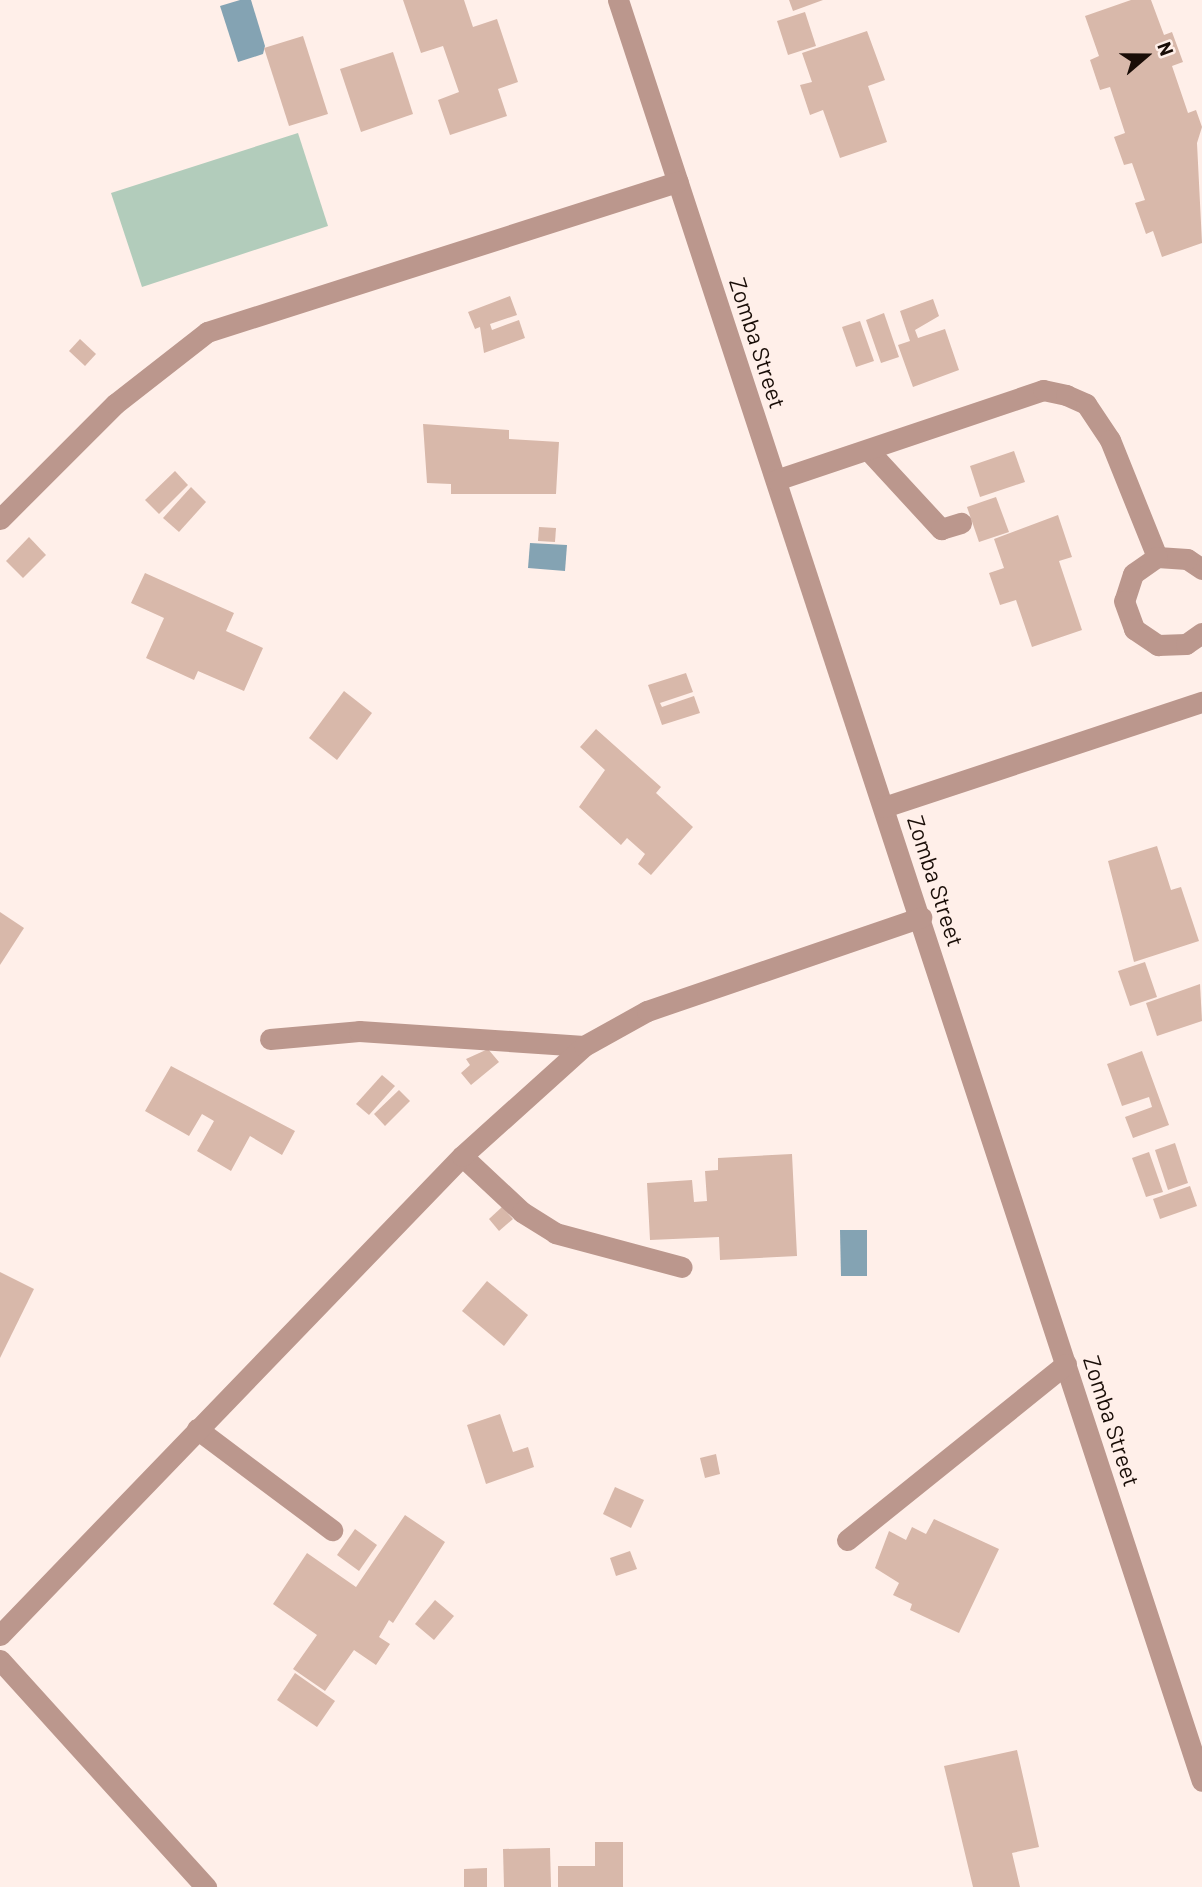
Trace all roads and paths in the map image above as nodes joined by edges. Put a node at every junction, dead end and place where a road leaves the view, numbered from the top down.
1 (618, 0) edge
2 (678, 181) junction
3 (868, 450) junction
4 (776, 480) junction
5 (0, 519) edge
6 (961, 523) dead end
7 (1157, 557) junction
8 (1202, 569) edge
9 (1202, 633) edge
10 (1202, 702) edge
11 (884, 807) junction
12 (921, 917) junction
13 (270, 1039) dead end
14 (584, 1046) junction
15 (462, 1156) junction
16 (682, 1267) dead end
17 (1066, 1364) junction
18 (197, 1430) junction
19 (332, 1530) dead end
20 (847, 1540) dead end
21 (0, 1635) edge
22 (0, 1660) edge
23 (1202, 1781) edge
24 (206, 1887) edge

1 - 2 street, Zomba Street
2 - 4 street, Zomba Street
2 - 5 street
3 - 4 street
3 - 6 street
3 - 7 street
4 - 11 street, Zomba Street
7 - 8 street
7 - 9 street
10 - 11 street
11 - 12 street, Zomba Street
12 - 14 street
12 - 17 street, Zomba Street
13 - 14 street
14 - 15 street
15 - 16 street
15 - 18 street
17 - 20 street
17 - 23 street, Zomba Street
18 - 19 street
18 - 21 street
22 - 24 street

